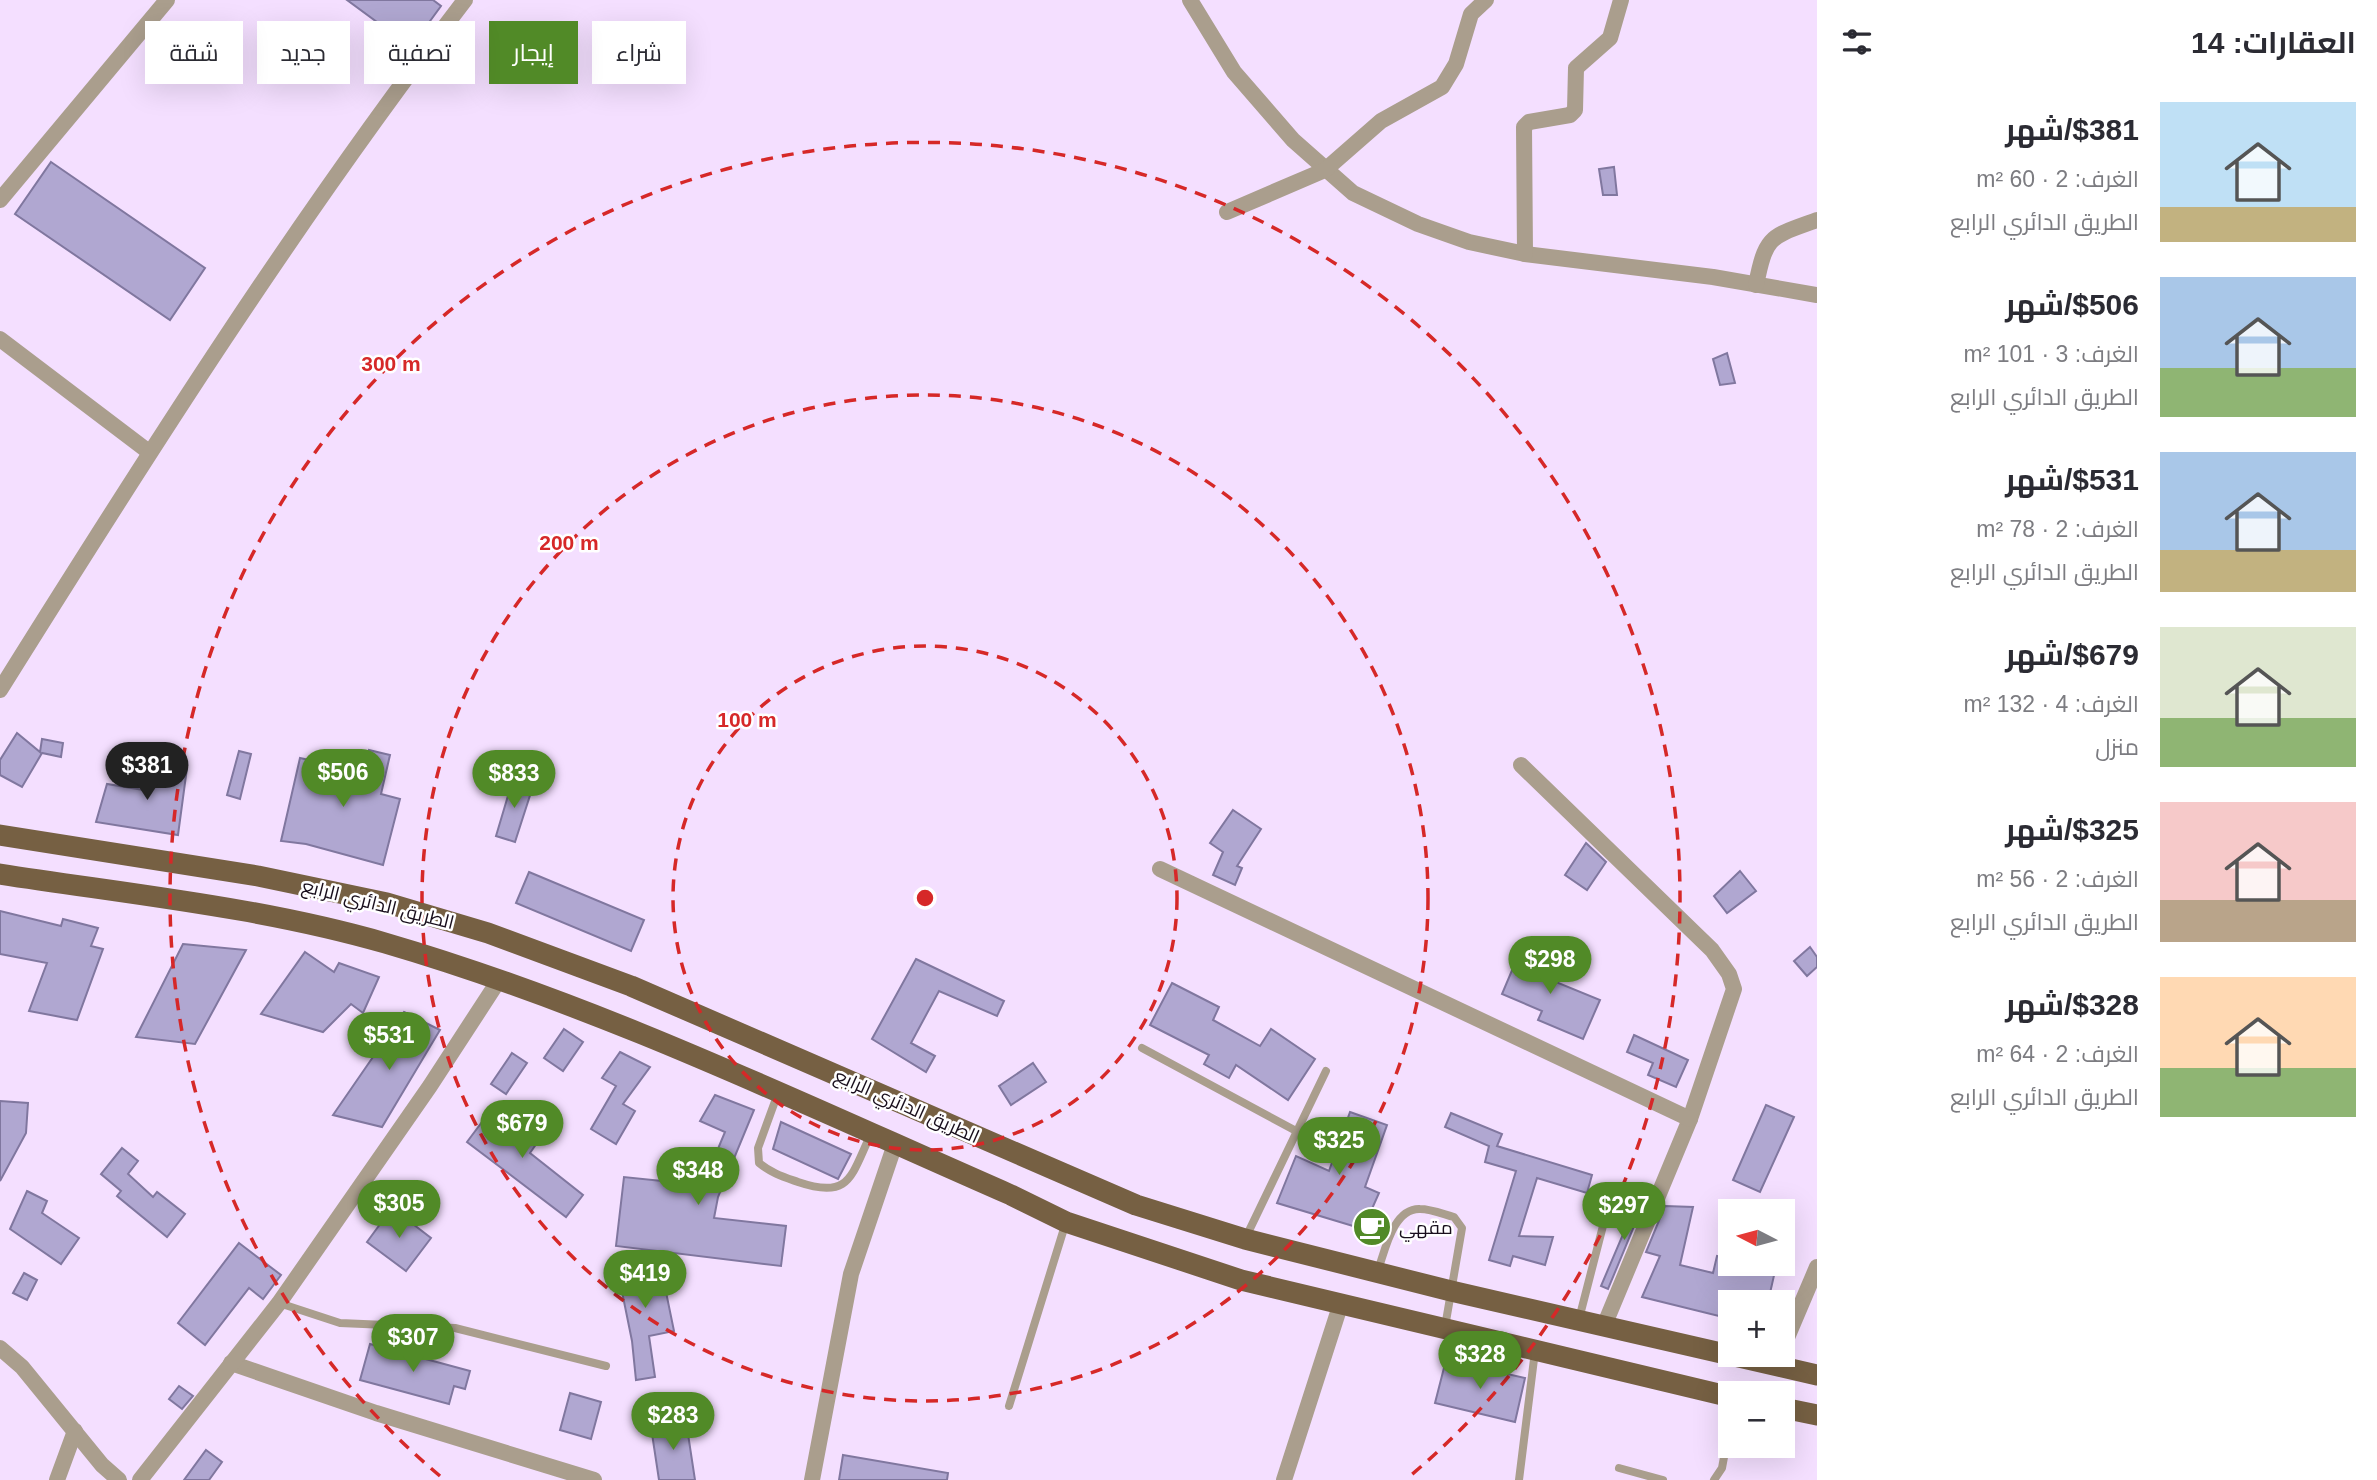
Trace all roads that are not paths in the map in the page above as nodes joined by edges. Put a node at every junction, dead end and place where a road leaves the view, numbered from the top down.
1 (167, 0) edge
2 (465, 0) edge
3 (1190, 0) edge
4 (1486, 0) edge
5 (1621, 0) edge
6 (1325, 170) junction
7 (0, 200) edge
8 (1227, 212) dead end
9 (1817, 220) edge
10 (1525, 254) junction
11 (1756, 285) junction
12 (1817, 295) edge
13 (0, 339) edge
14 (149, 452) junction
15 (0, 690) edge
16 (1521, 765) dead end
17 (0, 835) edge
18 (1160, 869) dead end
19 (0, 874) edge
20 (499, 980) junction
21 (1142, 1048) dead end
22 (1326, 1071) dead end
23 (778, 1093) junction
24 (1690, 1119) junction
25 (1298, 1132) junction
26 (871, 1134) junction
27 (895, 1144) junction
28 (1066, 1222) junction
29 (1604, 1222) dead end
30 (1245, 1239) junction
31 (1817, 1267) edge
32 (1377, 1272) junction
33 (1451, 1291) junction
34 (279, 1303) junction
35 (1341, 1303) junction
36 (1579, 1320) junction
37 (1795, 1320) edge
38 (1604, 1326) junction
39 (1444, 1330) junction
40 (1718, 1345) edge
41 (0, 1348) edge
42 (1535, 1351) junction
43 (232, 1363) junction
44 (1795, 1364) edge
45 (606, 1366) dead end
46 (1817, 1375) edge
47 (1718, 1394) edge
48 (1009, 1406) dead end
49 (1795, 1411) edge
50 (1817, 1416) edge
51 (75, 1432) junction
52 (1724, 1458) edge
53 (1619, 1468) dead end
54 (57, 1480) edge
55 (119, 1480) edge
56 (141, 1480) edge
57 (594, 1480) edge
58 (813, 1480) edge
59 (1284, 1480) edge
60 (1520, 1480) edge
61 (1663, 1480) edge
62 (1714, 1480) edge

1 - 7 street
2 - 14 street
3 - 6 street
4 - 6 street
5 - 10 street
6 - 8 street
6 - 10 street
9 - 11 street
10 - 11 street
11 - 12 street
13 - 14 street
14 - 15 street
16 - 24 street
17 - 30 main road, الطريق الدائري الرابع
18 - 24 street
19 - 20 main road, الطريق الدائري الرابع
20 - 23 main road, الطريق الدائري الرابع
20 - 34 street
21 - 25 lane
22 - 25 lane
23 - 26 main road, الطريق الدائري الرابع
23 - 26 lane
24 - 38 street
25 - 30 lane
26 - 27 main road, الطريق الدائري الرابع
27 - 28 main road, الطريق الدائري الرابع
27 - 58 street
28 - 35 main road, الطريق الدائري الرابع
28 - 48 lane
29 - 36 lane
30 - 32 main road, الطريق الدائري الرابع
31 - 37 street
32 - 33 main road, الطريق الدائري الرابع
32 - 33 lane
33 - 36 main road, الطريق الدائري الرابع
33 - 39 lane
34 - 43 street
34 - 45 lane
35 - 39 main road, الطريق الدائري الرابع
35 - 59 street
36 - 38 main road, الطريق الدائري الرابع
38 - 40 main road, الطريق الدائري الرابع
39 - 42 main road, الطريق الدائري الرابع
41 - 51 street
42 - 47 main road, الطريق الدائري الرابع
42 - 60 lane
43 - 56 street
43 - 57 street
44 - 46 main road, الطريق الدائري الرابع
49 - 50 main road
51 - 54 street
51 - 55 street
52 - 62 lane
53 - 61 lane

